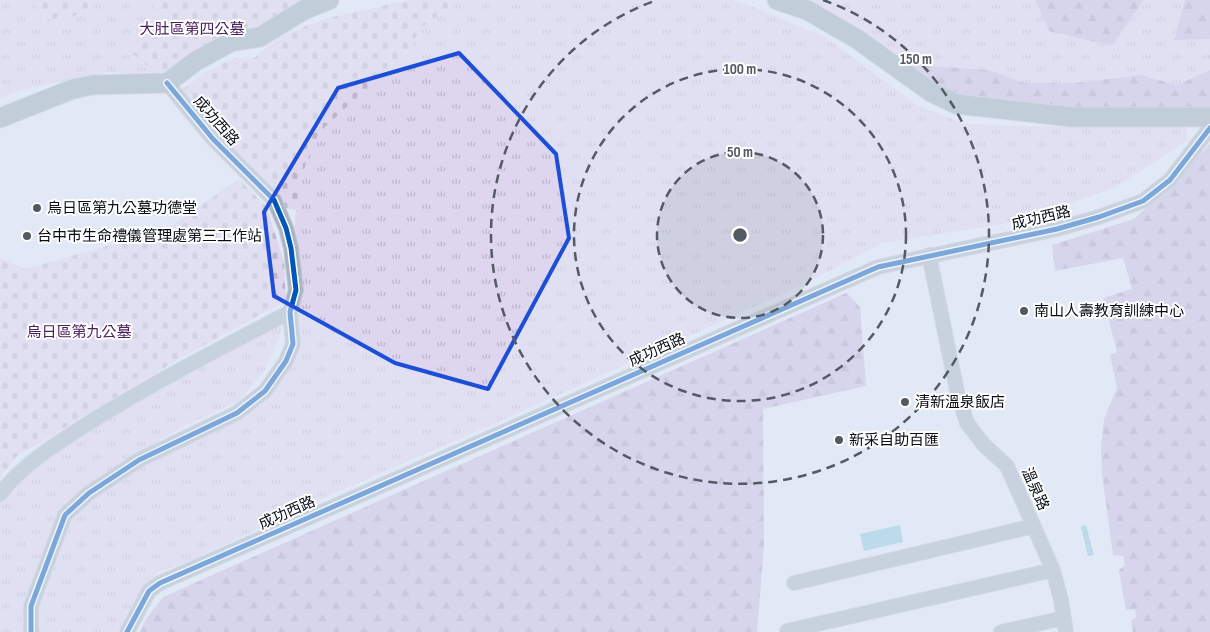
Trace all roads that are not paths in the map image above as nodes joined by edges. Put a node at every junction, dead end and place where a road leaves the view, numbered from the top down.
1 (329, 0) edge
2 (777, 0) edge
3 (167, 83) junction
4 (1210, 117) edge
5 (0, 118) edge
6 (1210, 128) edge
7 (929, 255) junction
8 (290, 312) junction
9 (0, 494) edge
10 (1034, 526) junction
11 (1053, 570) junction
12 (794, 583) dead end
13 (1065, 625) edge
14 (787, 631) dead end
15 (31, 632) edge
16 (127, 632) edge
17 (1002, 632) edge

1 - 3 street
2 - 4 street
3 - 5 street
3 - 8 street, 成功西路
6 - 7 street, 成功西路
7 - 10 street, 溫泉路
7 - 16 street, 成功西路
8 - 9 street
8 - 15 street, 成功西路
10 - 11 street, 溫泉路
10 - 12 street
11 - 13 street, 溫泉路
11 - 14 street
13 - 17 street

